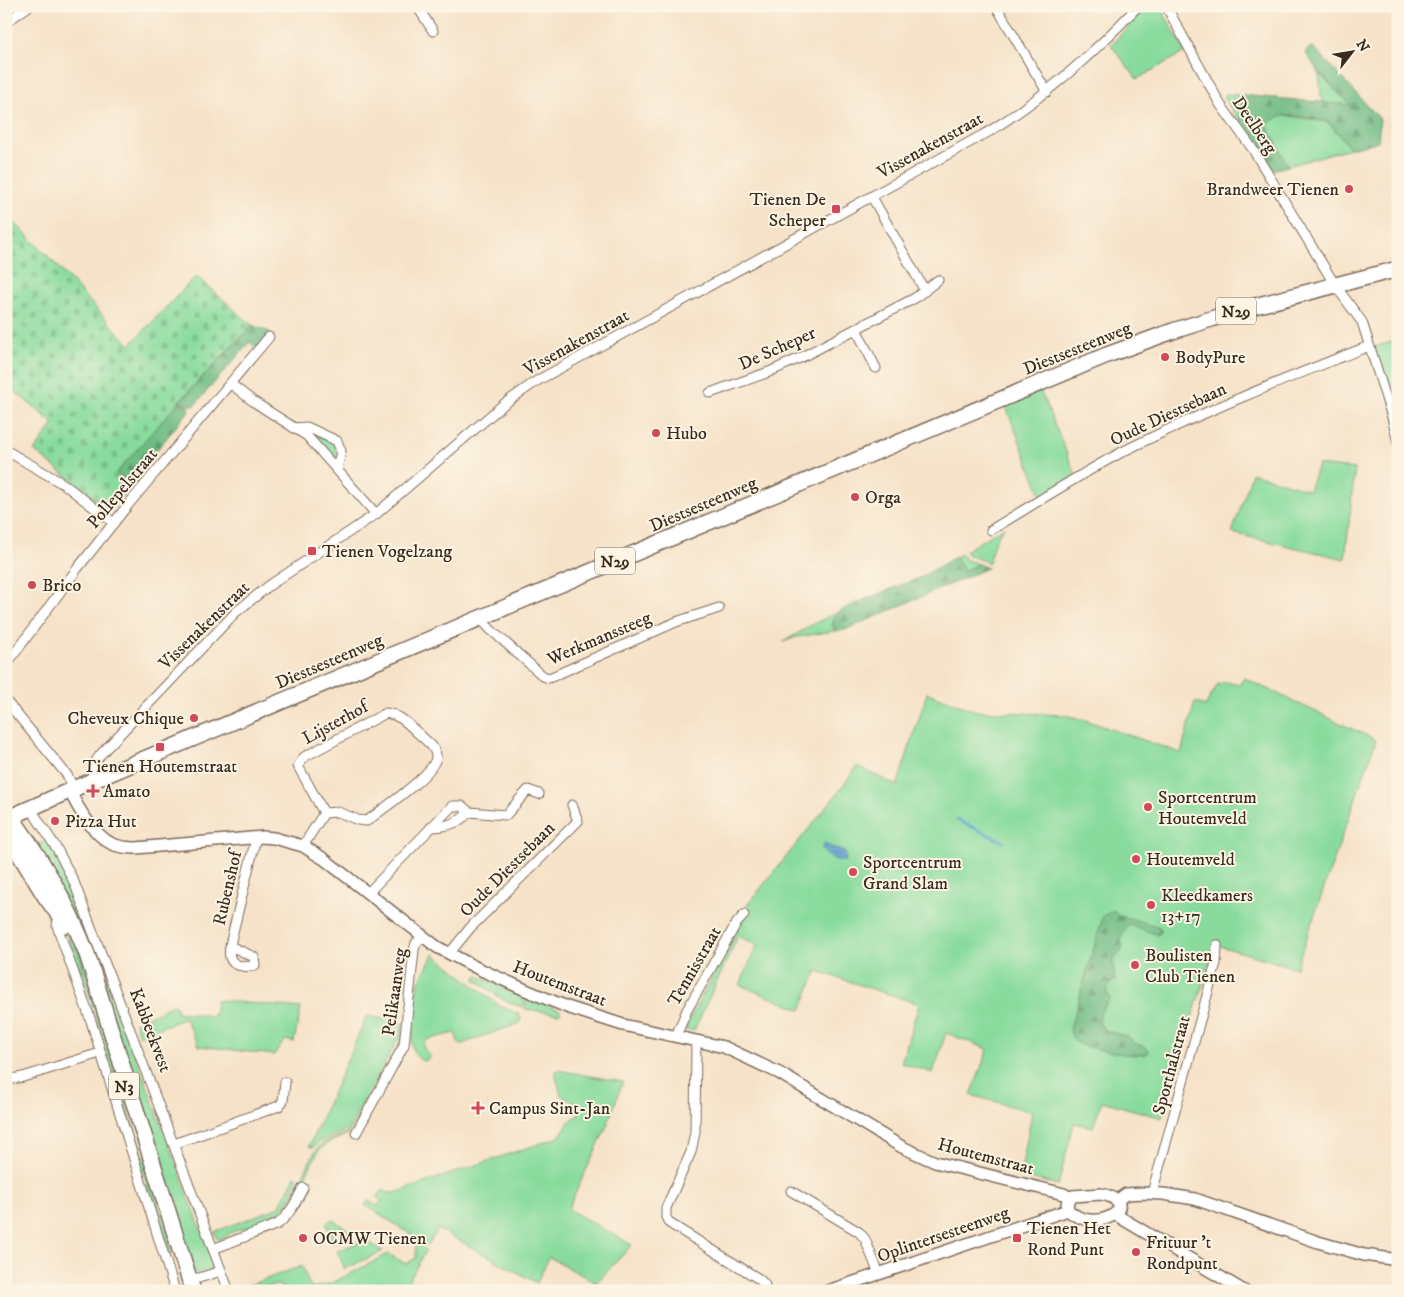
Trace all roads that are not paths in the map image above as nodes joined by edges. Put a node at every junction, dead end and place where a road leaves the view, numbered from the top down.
1 (29, 6) edge
2 (417, 6) edge
3 (996, 6) edge
4 (1138, 6) edge
5 (1166, 6) edge
6 (6, 22) edge
7 (433, 31) dead end
8 (1047, 92) junction
9 (872, 197) junction
10 (1398, 269) edge
11 (938, 280) dead end
12 (1335, 285) junction
13 (925, 291) junction
14 (856, 329) junction
15 (269, 337) dead end
16 (1369, 346) junction
17 (876, 368) dead end
18 (231, 384) junction
19 (710, 393) dead end
20 (294, 428) junction
21 (1398, 442) edge
22 (8, 451) dead end
23 (336, 469) junction
24 (376, 514) junction
25 (114, 523) junction
26 (991, 530) dead end
27 (719, 608) dead end
28 (480, 618) junction
29 (6, 664) edge
30 (6, 701) edge
31 (92, 781) junction
32 (72, 790) junction
33 (539, 794) dead end
34 (572, 806) dead end
35 (31, 809) junction
36 (469, 812) junction
37 (324, 814) junction
38 (8, 816) edge
39 (431, 827) junction
40 (6, 832) edge
41 (256, 838) junction
42 (303, 846) junction
43 (368, 893) junction
44 (59, 913) junction
45 (744, 915) dead end
46 (423, 936) junction
47 (1216, 945) dead end
48 (230, 946) dead end
49 (449, 954) junction
50 (676, 1036) junction
51 (696, 1041) junction
52 (100, 1053) junction
53 (6, 1080) edge
54 (285, 1082) dead end
55 (356, 1133) dead end
56 (174, 1144) junction
57 (303, 1188) dead end
58 (791, 1191) dead end
59 (1152, 1193) junction
60 (1070, 1198) junction
61 (1116, 1201) junction
62 (1068, 1210) junction
63 (1116, 1215) junction
64 (213, 1249) junction
65 (1398, 1260) edge
66 (221, 1271) junction
67 (879, 1274) junction
68 (765, 1285) dead end
69 (190, 1286) edge
70 (849, 1287) edge
71 (175, 1291) edge
72 (229, 1291) edge
73 (829, 1291) edge
74 (1244, 1291) edge

1 - 6 street
2 - 7 street
3 - 8 street
4 - 8 street, Vissenakenstraat
5 - 12 street, Deelberg
8 - 9 street, Vissenakenstraat
9 - 13 street
9 - 24 street, Vissenakenstraat
10 - 12 main road, Diestsesteenweg / N29
11 - 13 street, De Scheper
12 - 16 street, Deelberg
12 - 28 main road, Diestsesteenweg / N29
13 - 14 street, De Scheper
14 - 17 street
14 - 19 street, De Scheper
15 - 18 street, Pollepelstraat
16 - 21 street, Deelberg
16 - 26 street, Oude Diestsebaan
18 - 20 street
18 - 25 street, Pollepelstraat
20 - 23 street
20 - 23 street
22 - 25 street
23 - 24 street
24 - 31 street, Vissenakenstraat
25 - 29 street, Pollepelstraat
27 - 28 street, Werkmanssteeg
28 - 31 main road, Diestsesteenweg / N29
30 - 32 street
31 - 32 main road, Diestsesteenweg / N29
32 - 35 main road, Diestsesteenweg / N29
32 - 41 street, Houtemstraat
33 - 36 street
34 - 49 street, Oude Diestsebaan
35 - 38 main road, Diestsesteenweg / N29
35 - 56 street, Kabbeekvest
36 - 39 street
36 - 39 street
37 - 37 street, Lijsterhof
37 - 42 street
38 - 69 main road, Kabbeekvest / N3
39 - 43 street
40 - 44 main road, N3
41 - 42 street, Houtemstraat
41 - 48 street, Rubenshof
42 - 43 street, Houtemstraat
43 - 46 street, Houtemstraat
44 - 52 street
44 - 69 main road, N3
45 - 50 street, Tennisstraat
46 - 49 street, Houtemstraat
46 - 55 street, Pelikaanweg
47 - 59 street, Sporthalstraat
49 - 50 street, Houtemstraat
50 - 51 street, Houtemstraat
51 - 60 street, Houtemstraat
51 - 68 street
52 - 53 street
52 - 71 street
54 - 56 street
56 - 64 street, Kabbeekvest
57 - 64 street
58 - 67 street
59 - 61 street
59 - 65 street
60 - 61 street, Houtemstraat
60 - 62 street
61 - 63 street
62 - 63 street
62 - 67 street, Oplintersesteenweg
63 - 74 street
64 - 66 street, Kabbeekvest
66 - 69 street
66 - 72 street, Kabbeekvest
67 - 70 street, Oplintersesteenweg
70 - 73 street, Oplintersesteenweg

